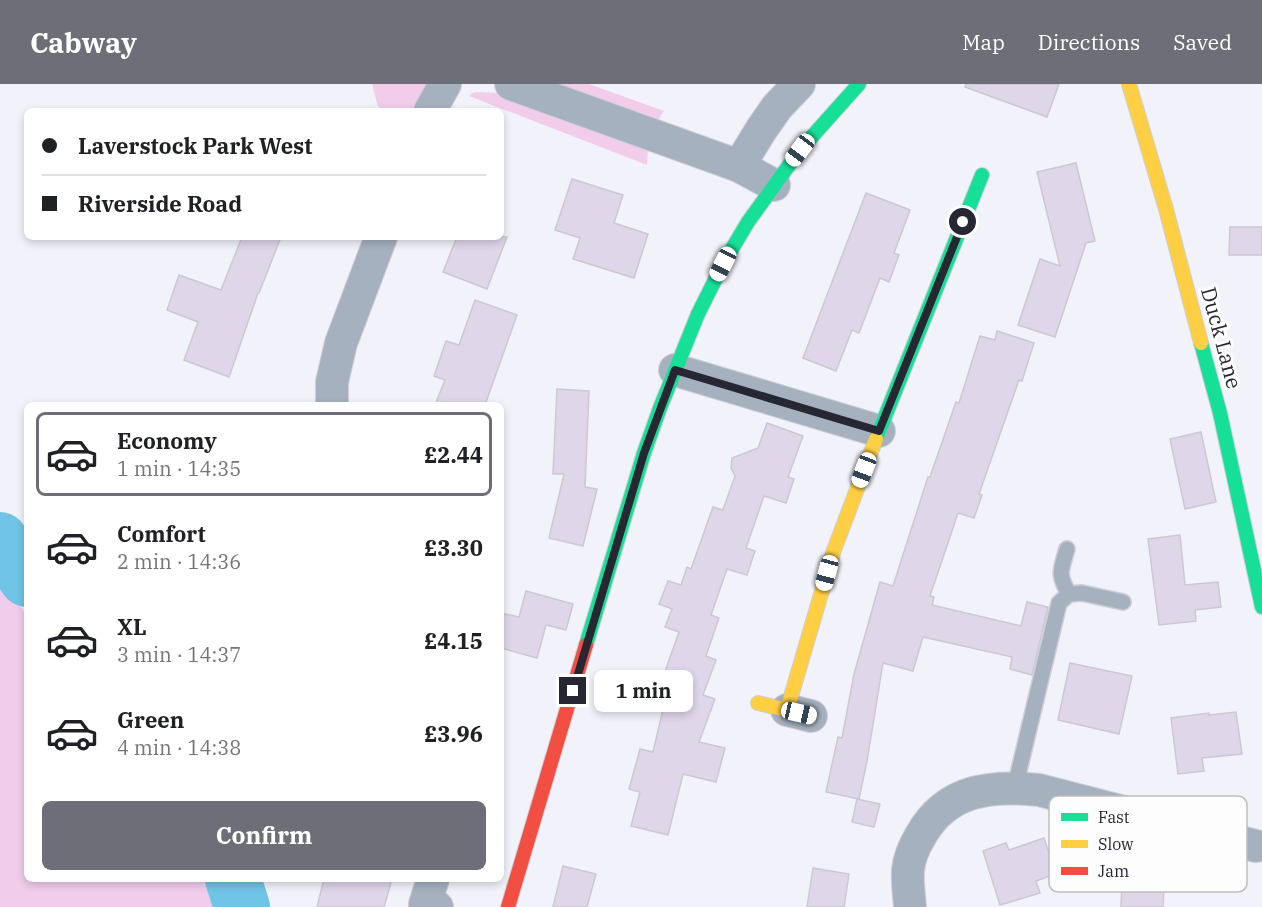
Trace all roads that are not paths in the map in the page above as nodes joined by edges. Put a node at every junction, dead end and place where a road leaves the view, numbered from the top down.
1 (445, 84) edge
2 (511, 84) edge
3 (799, 84) edge
4 (859, 84) edge
5 (1129, 84) edge
6 (432, 108) edge
7 (739, 166) junction
8 (982, 175) dead end
9 (774, 185) junction
10 (380, 240) edge
11 (675, 370) junction
12 (332, 402) edge
13 (879, 431) junction
14 (1067, 549) dead end
15 (1069, 594) junction
16 (1124, 602) dead end
17 (1262, 607) edge
18 (786, 710) dead end
19 (1015, 787) junction
20 (1062, 796) edge
21 (1247, 844) edge
22 (1256, 846) dead end
23 (508, 907) edge
24 (910, 907) edge

1 - 6 street
2 - 7 street
3 - 7 street
4 - 9 street
5 - 17 street, Duck Lane
7 - 9 street
8 - 13 street
9 - 11 street
10 - 12 street
11 - 13 street
11 - 23 street
13 - 18 street
14 - 15 lane
15 - 16 lane
15 - 19 lane
19 - 20 street
19 - 24 street
21 - 22 street

